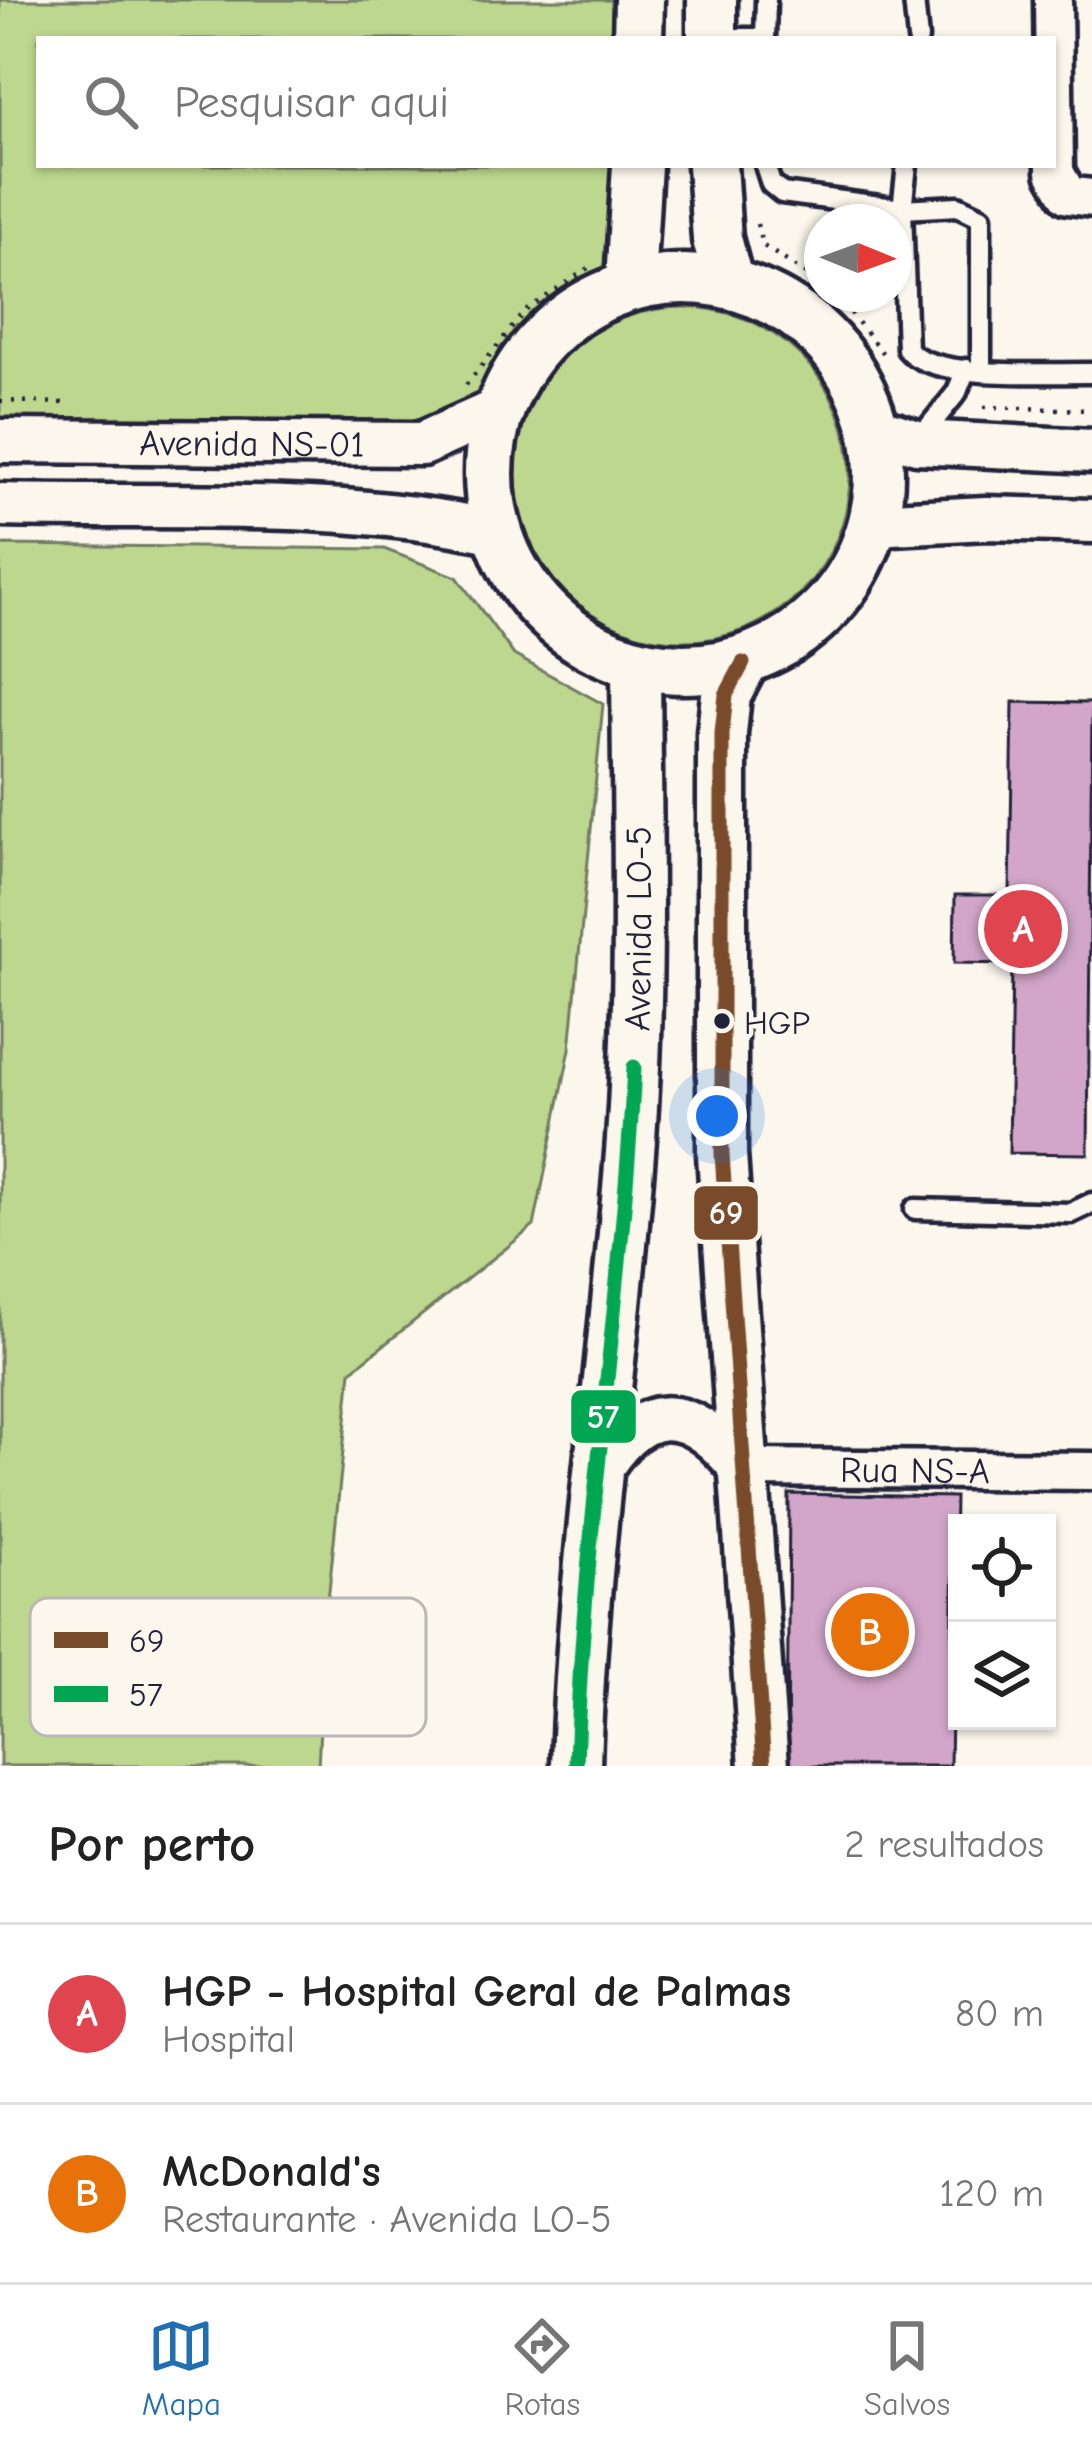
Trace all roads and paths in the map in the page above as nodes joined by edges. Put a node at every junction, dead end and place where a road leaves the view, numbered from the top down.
1 (639, 0) edge
2 (712, 0) edge
3 (766, 0) edge
4 (914, 0) edge
5 (1053, 0) edge
6 (638, 36) edge
7 (712, 36) edge
8 (765, 36) edge
9 (917, 36) edge
10 (1053, 36) edge
11 (1056, 167) edge
12 (636, 168) edge
13 (740, 168) edge
14 (907, 168) edge
15 (1092, 198) edge
16 (864, 204) edge
17 (903, 204) edge
18 (912, 208) edge
19 (618, 271) junction
20 (804, 272) edge
21 (728, 280) junction
22 (906, 312) edge
23 (973, 369) junction
24 (1092, 373) edge
25 (0, 401) edge
26 (479, 401) junction
27 (68, 403) dead end
28 (896, 435) junction
29 (0, 442) edge
30 (1092, 451) edge
31 (0, 506) edge
32 (1092, 521) edge
33 (873, 524) junction
34 (496, 532) junction
35 (743, 663) junction
36 (636, 666) junction
37 (1092, 1203) edge
38 (915, 1209) dead end
39 (741, 1468) junction
40 (1092, 1471) edge
41 (596, 1477) junction
42 (584, 1754) edge
43 (756, 1756) edge

1 - 6 main road
2 - 7 main road
3 - 8 lane
4 - 9 lane
5 - 10 street
11 - 15 street
12 - 19 main road
13 - 16 lane
13 - 20 path
13 - 21 main road
14 - 17 lane
18 - 23 lane
19 - 21 main road
19 - 26 main road
19 - 26 path
21 - 28 main road
22 - 23 lane
23 - 24 lane
23 - 28 lane
25 - 27 path
26 - 29 street, Avenida NS-01
26 - 34 main road
28 - 30 street
28 - 33 main road
31 - 34 street, Avenida NS-01
32 - 33 street
33 - 35 main road
34 - 36 main road
35 - 36 main road
35 - 39 main road
36 - 41 main road, Avenida LO-5
37 - 38 lane
39 - 40 street, Rua NS-A
39 - 41 street
39 - 43 main road
41 - 42 main road, Avenida LO-5

